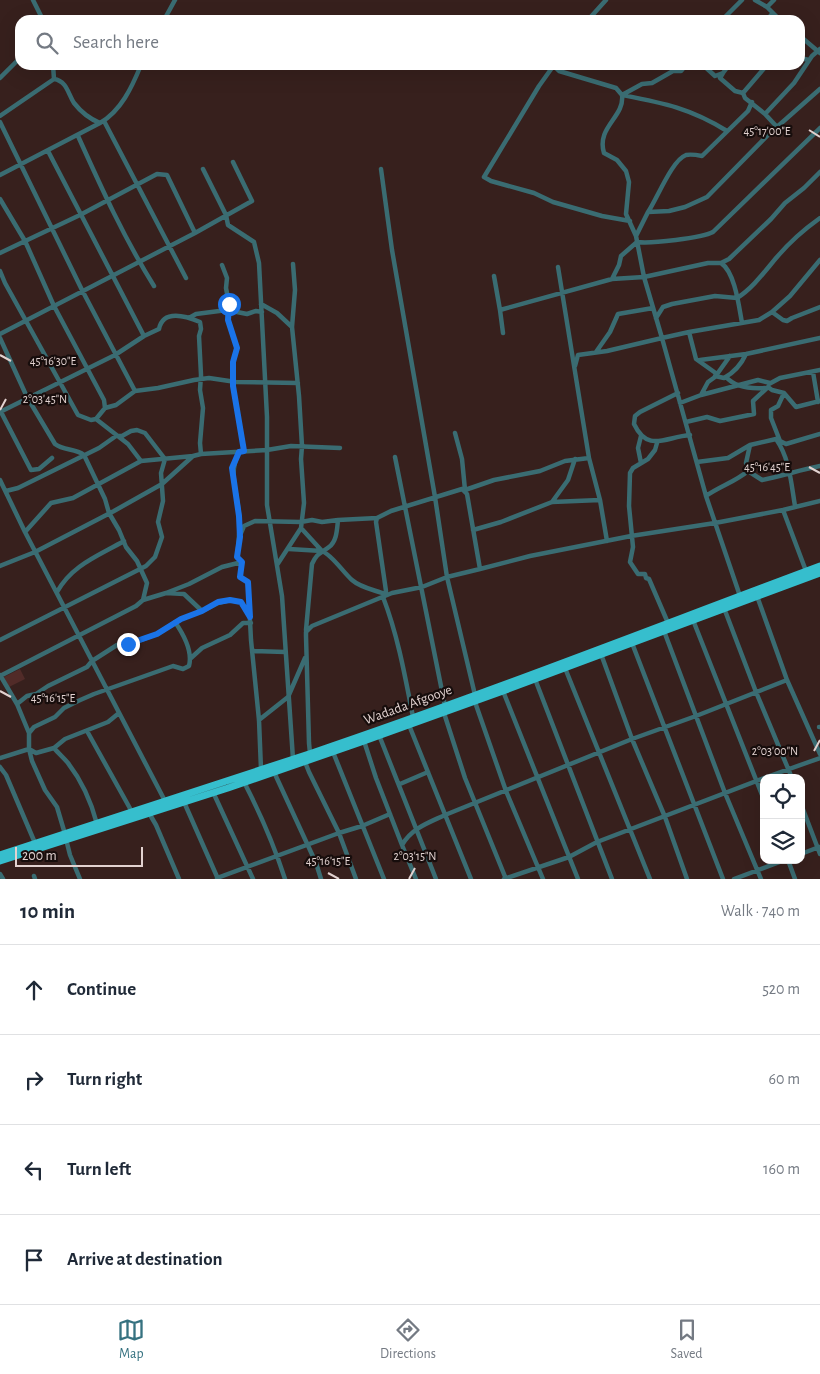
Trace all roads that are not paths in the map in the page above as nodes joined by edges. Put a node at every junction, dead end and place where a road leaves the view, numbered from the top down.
1 (33, 0) edge
2 (174, 0) edge
3 (606, 0) edge
4 (742, 0) edge
5 (755, 0) edge
6 (774, 0) edge
7 (767, 8) junction
8 (772, 14) edge
9 (40, 15) edge
10 (166, 15) edge
11 (592, 15) edge
12 (727, 15) edge
13 (805, 40) edge
14 (820, 51) edge
15 (805, 59) edge
16 (809, 60) junction
17 (15, 63) edge
18 (805, 66) edge
19 (53, 70) edge
20 (139, 70) edge
21 (550, 70) edge
22 (559, 70) edge
23 (673, 70) edge
24 (708, 70) edge
25 (725, 70) edge
26 (763, 70) edge
27 (802, 70) edge
28 (723, 73) junction
29 (0, 78) edge
30 (54, 79) junction
31 (820, 88) edge
32 (742, 93) junction
33 (622, 95) junction
34 (752, 102) junction
35 (765, 114) junction
36 (0, 116) edge
37 (0, 122) edge
38 (102, 122) junction
39 (777, 127) junction
40 (820, 128) edge
41 (727, 131) junction
42 (78, 136) junction
43 (48, 151) junction
44 (233, 162) dead end
45 (21, 165) junction
46 (204, 169) dead end
47 (381, 169) dead end
48 (820, 172) edge
49 (0, 175) edge
50 (137, 184) junction
51 (0, 199) edge
52 (107, 200) junction
53 (648, 212) junction
54 (80, 215) junction
55 (226, 216) junction
56 (820, 218) edge
57 (630, 221) junction
58 (52, 229) junction
59 (195, 233) junction
60 (636, 236) junction
61 (25, 241) junction
62 (638, 242) junction
63 (168, 247) junction
64 (0, 253) edge
65 (820, 260) edge
66 (138, 262) junction
67 (721, 263) junction
68 (293, 264) dead end
69 (222, 265) dead end
70 (558, 267) dead end
71 (0, 271) edge
72 (112, 276) junction
73 (494, 276) dead end
74 (644, 277) junction
75 (186, 278) dead end
76 (612, 279) junction
77 (154, 286) dead end
78 (82, 290) junction
79 (561, 293) junction
80 (737, 298) junction
81 (261, 304) junction
82 (54, 306) junction
83 (820, 307) edge
84 (653, 308) junction
85 (227, 310) junction
86 (500, 310) junction
87 (262, 312) junction
88 (772, 312) junction
89 (189, 318) junction
90 (656, 318) junction
91 (25, 321) junction
92 (742, 323) junction
93 (292, 327) junction
94 (689, 332) junction
95 (503, 333) dead end
96 (0, 334) edge
97 (144, 336) junction
98 (0, 338) edge
99 (662, 338) junction
100 (820, 338) edge
101 (596, 352) junction
102 (746, 354) junction
103 (115, 355) junction
104 (730, 356) junction
105 (700, 360) junction
106 (575, 366) junction
107 (87, 369) junction
108 (820, 370) edge
109 (813, 372) junction
110 (716, 375) junction
111 (726, 377) junction
112 (200, 380) junction
113 (60, 382) junction
114 (232, 382) junction
115 (266, 383) junction
116 (298, 383) junction
117 (737, 385) junction
118 (767, 386) junction
119 (136, 391) junction
120 (678, 393) junction
121 (784, 393) junction
122 (701, 395) junction
123 (27, 398) junction
124 (819, 402) edge
125 (680, 403) junction
126 (105, 408) junction
127 (0, 411) edge
128 (96, 419) junction
129 (686, 422) junction
130 (455, 433) dead end
131 (820, 434) edge
132 (116, 436) junction
133 (641, 436) junction
134 (690, 436) junction
135 (778, 440) junction
136 (657, 442) junction
137 (750, 445) junction
138 (302, 446) junction
139 (340, 448) dead end
140 (267, 450) junction
141 (241, 452) junction
142 (201, 454) junction
143 (84, 455) junction
144 (192, 456) junction
145 (395, 457) dead end
146 (52, 458) dead end
147 (589, 458) junction
148 (164, 459) junction
149 (575, 460) junction
150 (141, 461) junction
151 (697, 462) junction
152 (641, 463) junction
153 (820, 466) edge
154 (748, 471) junction
155 (789, 472) junction
156 (0, 480) edge
157 (98, 484) junction
158 (162, 484) junction
159 (465, 490) junction
160 (6, 491) junction
161 (706, 496) junction
162 (435, 497) junction
163 (600, 500) junction
164 (820, 500) edge
165 (552, 502) junction
166 (795, 506) junction
167 (404, 507) junction
168 (783, 510) junction
169 (109, 514) junction
170 (377, 518) junction
171 (338, 520) junction
172 (270, 522) junction
173 (301, 522) junction
174 (715, 523) junction
175 (301, 528) junction
176 (473, 530) junction
177 (24, 532) junction
178 (632, 536) junction
179 (240, 537) junction
180 (124, 540) junction
181 (607, 541) junction
182 (288, 549) junction
183 (322, 551) junction
184 (35, 552) junction
185 (242, 562) junction
186 (277, 565) junction
187 (0, 566) edge
188 (820, 566) edge
189 (140, 568) junction
190 (480, 569) junction
191 (806, 571) junction
192 (820, 572) edge
193 (447, 577) junction
194 (422, 587) junction
195 (57, 592) junction
196 (166, 593) junction
197 (384, 596) junction
198 (740, 596) junction
199 (757, 596) junction
200 (143, 600) junction
201 (65, 608) junction
202 (724, 608) junction
203 (202, 611) junction
204 (250, 617) junction
205 (693, 620) junction
206 (175, 622) junction
207 (250, 623) junction
208 (668, 623) junction
209 (664, 631) junction
210 (306, 632) junction
211 (79, 635) junction
212 (0, 640) edge
213 (632, 644) junction
214 (252, 651) junction
215 (284, 652) junction
216 (601, 654) junction
217 (305, 656) junction
218 (191, 658) junction
219 (92, 660) junction
220 (564, 668) junction
221 (0, 676) edge
222 (535, 680) junction
223 (787, 680) junction
224 (108, 690) junction
225 (503, 692) junction
226 (756, 692) junction
227 (288, 697) junction
228 (475, 698) junction
229 (17, 704) junction
230 (725, 704) junction
231 (445, 709) junction
232 (119, 713) junction
233 (696, 716) junction
234 (414, 717) junction
235 (259, 720) junction
236 (410, 725) junction
237 (664, 728) junction
238 (87, 730) junction
239 (29, 733) junction
240 (379, 735) junction
241 (632, 740) junction
242 (364, 741) junction
243 (54, 748) junction
244 (28, 749) junction
245 (333, 752) junction
246 (310, 753) junction
247 (600, 753) junction
248 (820, 754) edge
249 (0, 758) edge
250 (820, 758) edge
251 (293, 759) junction
252 (305, 762) junction
253 (569, 765) junction
254 (0, 767) edge
255 (788, 768) junction
256 (261, 769) junction
257 (274, 772) junction
258 (428, 772) junction
259 (774, 774) edge
260 (790, 774) edge
261 (537, 779) junction
262 (760, 780) edge
263 (756, 781) junction
264 (244, 782) junction
265 (400, 784) junction
266 (760, 790) edge
267 (506, 791) junction
268 (212, 792) junction
269 (725, 793) junction
270 (165, 801) junction
271 (184, 802) junction
272 (476, 802) junction
273 (693, 805) junction
274 (132, 812) junction
275 (149, 813) junction
276 (390, 814) junction
277 (805, 814) edge
278 (445, 815) junction
279 (664, 817) junction
280 (97, 824) junction
281 (362, 826) junction
282 (416, 829) junction
283 (631, 830) junction
284 (339, 833) junction
285 (66, 836) junction
286 (598, 842) junction
287 (35, 843) junction
288 (307, 845) junction
289 (402, 845) junction
290 (819, 847) edge
291 (805, 852) edge
292 (820, 854) edge
293 (0, 855) edge
294 (278, 856) junction
295 (569, 857) junction
296 (0, 861) edge
297 (776, 864) edge
298 (788, 864) edge
299 (538, 867) junction
300 (249, 868) junction
301 (758, 871) junction
302 (0, 874) edge
303 (217, 878) edge
304 (3, 879) edge
305 (80, 879) edge
306 (179, 879) edge
307 (253, 879) edge
308 (285, 879) edge
309 (321, 879) edge
310 (356, 879) edge
311 (384, 879) edge
312 (416, 879) edge
313 (436, 879) edge
314 (471, 879) edge
315 (505, 879) edge
316 (543, 879) edge
317 (578, 879) edge
318 (612, 879) edge
319 (650, 879) edge
320 (687, 879) edge
321 (723, 879) edge
322 (734, 879) edge
323 (761, 879) edge
324 (795, 879) edge

1 - 9 street
2 - 10 street
3 - 11 street
4 - 12 street
5 - 7 street
6 - 7 street
7 - 8 street
13 - 14 street
14 - 16 street
15 - 16 street
16 - 18 street
17 - 29 street
19 - 30 street
20 - 38 street
21 - 57 street
22 - 33 street
23 - 33 street
24 - 28 street
25 - 28 street
26 - 32 street
27 - 35 street
28 - 32 street
30 - 36 street
30 - 38 street
31 - 39 street
32 - 34 street
33 - 41 street
33 - 57 street
34 - 35 street
34 - 41 street
35 - 39 street
37 - 45 street
38 - 42 street
38 - 50 street
39 - 53 street
40 - 62 street
41 - 53 street
42 - 43 street
42 - 52 street
43 - 45 street
43 - 54 street
44 - 55 street
45 - 49 street
45 - 58 street
46 - 55 street
47 - 162 street
48 - 67 street
50 - 52 street
50 - 59 street
50 - 63 street
51 - 61 street
52 - 54 street
52 - 66 street
53 - 60 street
54 - 58 street
54 - 72 street
55 - 59 street
55 - 81 street
56 - 80 street
57 - 60 street
58 - 61 street
58 - 78 street
59 - 63 street
60 - 62 street
61 - 64 street
61 - 82 street
62 - 74 street
62 - 76 street
63 - 66 street
63 - 75 street
65 - 88 street
66 - 72 street
66 - 77 street
67 - 74 street
67 - 80 street
68 - 93 street
69 - 85 street
70 - 79 street
71 - 91 street
72 - 78 street
72 - 97 street
73 - 86 street
74 - 76 street
74 - 84 street
76 - 79 street
78 - 82 street
78 - 103 street
79 - 86 street
79 - 106 street
80 - 90 street
80 - 92 street
81 - 87 street
81 - 93 street
82 - 91 street
82 - 107 street
83 - 88 street
84 - 90 street
84 - 101 street
85 - 87 street
85 - 89 street
85 - 114 street
86 - 95 street
87 - 115 street
88 - 92 street
89 - 97 street
89 - 112 street
90 - 99 street
91 - 96 street
91 - 113 street
92 - 94 street
93 - 116 street
94 - 99 street
94 - 105 street
97 - 103 street
98 - 123 street
99 - 101 street
99 - 120 street
100 - 102 street
101 - 106 street
102 - 104 street
102 - 111 street
103 - 107 street
103 - 119 street
104 - 105 street
104 - 110 street
105 - 110 street
106 - 147 street
107 - 113 street
107 - 126 street
108 - 109 street
109 - 118 street
109 - 124 street
110 - 111 street
110 - 122 street
111 - 117 street
112 - 114 street
112 - 119 street
112 - 142 street
113 - 123 street
113 - 128 street
114 - 115 street
114 - 141 street
115 - 116 street
115 - 140 street
116 - 138 street
117 - 118 street
117 - 118 street
117 - 122 street
118 - 121 street
118 - 129 street
119 - 126 street
120 - 125 street
120 - 133 street
121 - 124 street
121 - 135 street
122 - 125 street
123 - 127 street
123 - 143 street
125 - 129 street
126 - 128 street
127 - 146 street
128 - 132 street
129 - 134 street
130 - 159 street
131 - 135 street
132 - 143 street
132 - 148 street
132 - 150 street
133 - 136 street
133 - 152 street
134 - 136 street
134 - 151 street
135 - 137 street
135 - 155 street
136 - 152 street
137 - 151 street
137 - 154 street
138 - 139 street
138 - 140 street
138 - 173 street
140 - 141 street
140 - 172 street
141 - 142 street
141 - 179 street
142 - 144 street
143 - 157 street
143 - 160 street
144 - 148 street
144 - 158 street
145 - 167 street
147 - 149 street
147 - 163 street
148 - 150 street
148 - 158 street
149 - 159 street
149 - 165 street
150 - 157 street
151 - 161 street
152 - 178 street
153 - 155 street
154 - 155 street
154 - 161 street
155 - 166 street
156 - 160 street
157 - 169 street
157 - 177 street
158 - 169 street
158 - 189 street
159 - 162 street
159 - 176 street
160 - 177 street
161 - 174 street
162 - 167 street
162 - 193 street
163 - 165 street
163 - 181 street
164 - 166 street
165 - 176 street
166 - 168 street
167 - 170 street
167 - 194 street
168 - 174 street
168 - 191 street
169 - 180 street
169 - 184 street
170 - 171 street
170 - 197 street
171 - 173 street
171 - 183 street
172 - 173 street
172 - 179 street
172 - 186 street
173 - 175 street
174 - 178 street
174 - 198 street
175 - 182 street
175 - 183 street
176 - 190 street
177 - 184 street
178 - 181 street
178 - 208 street
179 - 185 street
180 - 189 street
180 - 195 street
181 - 190 street
182 - 183 street
182 - 186 street
183 - 197 street
183 - 210 street
184 - 187 street
184 - 195 street
185 - 196 street
185 - 204 street
186 - 215 street
188 - 191 highway, Wadada Afgooye
189 - 200 street
189 - 201 street
190 - 193 street
191 - 198 highway, Wadada Afgooye
192 - 199 highway, Wadada Afgooye
193 - 194 street
193 - 228 street
194 - 197 street
194 - 231 street
195 - 201 street
196 - 200 street
196 - 203 street
197 - 210 street
197 - 234 street
198 - 208 highway, Wadada Afgooye
199 - 202 highway, Wadada Afgooye
199 - 223 street
200 - 211 street
201 - 211 street
201 - 212 street
202 - 205 highway, Wadada Afgooye
202 - 226 street
203 - 204 street
203 - 206 street
204 - 207 street
205 - 209 highway, Wadada Afgooye
205 - 230 street
206 - 218 street
206 - 219 street
207 - 214 street
207 - 218 street
208 - 228 highway, Wadada Afgooye
209 - 213 highway, Wadada Afgooye
209 - 233 street
210 - 217 street
211 - 219 street
211 - 221 street
213 - 216 highway, Wadada Afgooye
213 - 237 street
214 - 215 street
214 - 235 street
215 - 227 street
216 - 220 highway, Wadada Afgooye
216 - 241 street
217 - 227 street
217 - 246 street
218 - 224 street
219 - 224 street
219 - 229 street
220 - 222 highway, Wadada Afgooye
220 - 247 street
221 - 229 street
222 - 225 highway, Wadada Afgooye
222 - 253 street
223 - 226 street
223 - 248 street
224 - 232 street
224 - 239 street
225 - 228 highway, Wadada Afgooye
225 - 261 street
226 - 230 street
226 - 255 street
227 - 235 street
227 - 251 street
228 - 231 highway, Wadada Afgooye
228 - 267 street
229 - 239 street
230 - 233 street
230 - 263 street
231 - 234 highway, Wadada Afgooye
231 - 236 highway, Wadada Afgooye
231 - 272 street
232 - 238 street
232 - 270 street
233 - 237 street
233 - 269 street
234 - 246 highway, Wadada Afgooye
235 - 256 street
236 - 240 highway, Wadada Afgooye
236 - 258 street
237 - 241 street
237 - 273 street
238 - 243 street
238 - 274 street
239 - 244 street
240 - 242 highway, Wadada Afgooye
240 - 265 street
241 - 247 street
241 - 279 street
242 - 245 highway, Wadada Afgooye
242 - 276 street
243 - 244 street
243 - 280 street
244 - 249 street
244 - 285 street
245 - 252 highway, Wadada Afgooye
245 - 281 street
246 - 251 highway, Wadada Afgooye
247 - 253 street
247 - 283 street
250 - 255 street
251 - 256 highway, Wadada Afgooye
252 - 257 highway, Wadada Afgooye
252 - 284 street
253 - 261 street
253 - 286 street
254 - 287 street
255 - 259 street
255 - 260 street
256 - 270 highway, Wadada Afgooye
257 - 264 highway, Wadada Afgooye
257 - 288 street
258 - 265 street
258 - 278 street
261 - 267 street
261 - 295 street
262 - 263 street
263 - 266 street
263 - 269 street
264 - 268 highway, Wadada Afgooye
264 - 294 street
265 - 282 street
267 - 272 street
267 - 299 street
268 - 271 highway, Wadada Afgooye
268 - 300 street
269 - 273 street
269 - 301 street
270 - 274 highway, Wadada Afgooye
271 - 275 highway, Wadada Afgooye
271 - 303 street
272 - 278 street
272 - 315 street
273 - 279 street
273 - 321 street
274 - 280 highway, Wadada Afgooye
275 - 285 highway, Wadada Afgooye
275 - 306 street
276 - 281 street
276 - 289 street
277 - 290 street
278 - 282 street
278 - 314 street
279 - 283 street
279 - 320 street
280 - 285 highway, Wadada Afgooye
281 - 284 street
281 - 311 street
282 - 289 street
282 - 313 street
283 - 286 street
283 - 319 street
284 - 288 street
284 - 310 street
285 - 287 highway, Wadada Afgooye
285 - 296 highway, Wadada Afgooye
285 - 305 street
286 - 295 street
286 - 318 street
287 - 293 highway, Wadada Afgooye
288 - 294 street
288 - 309 street
289 - 312 street
290 - 291 street
290 - 292 street
294 - 300 street
294 - 308 street
295 - 299 street
295 - 317 street
297 - 301 street
298 - 324 street
299 - 315 street
299 - 316 street
300 - 303 street
300 - 307 street
301 - 322 street
301 - 323 street
302 - 304 street

